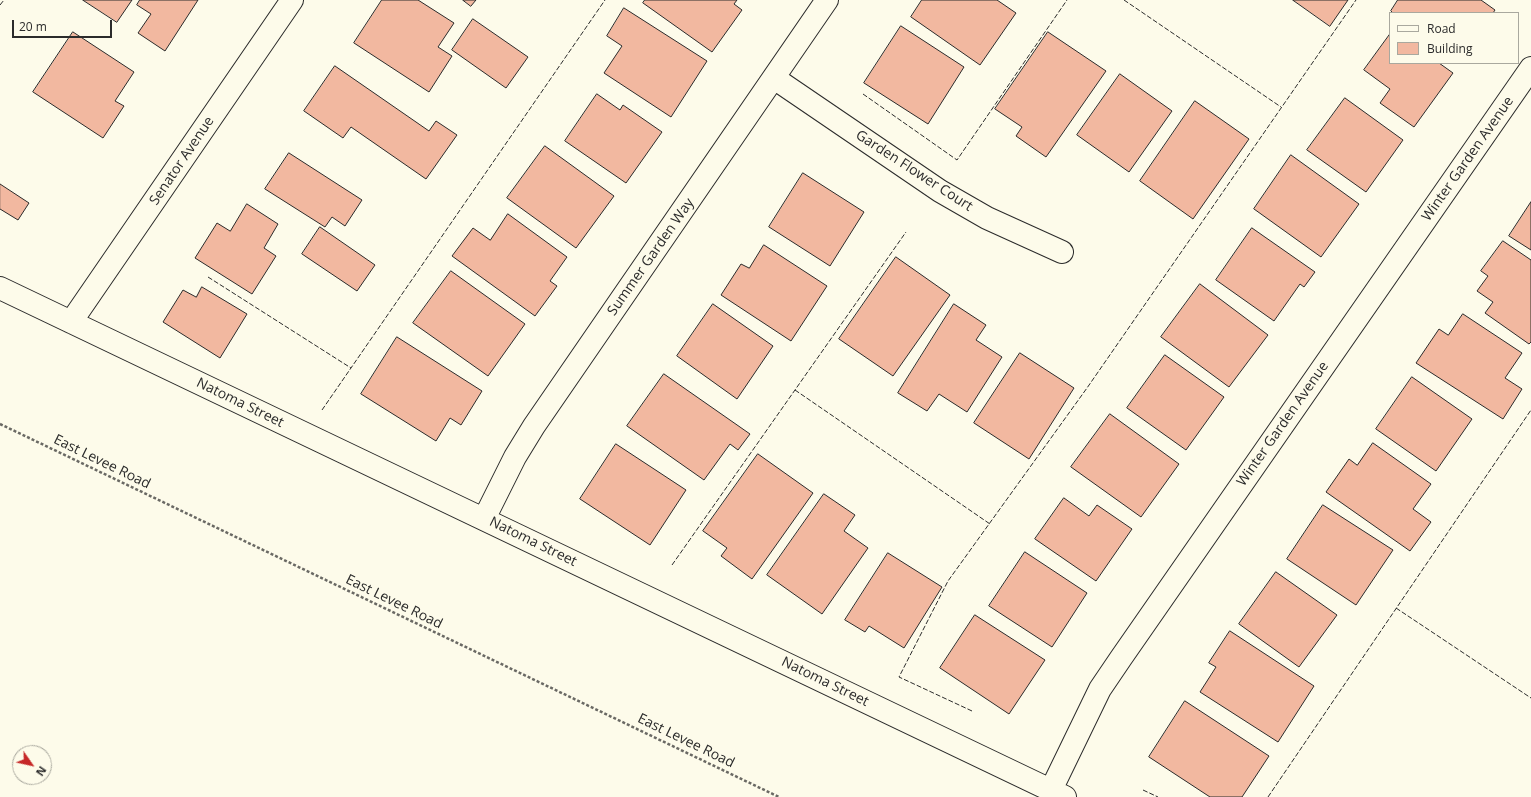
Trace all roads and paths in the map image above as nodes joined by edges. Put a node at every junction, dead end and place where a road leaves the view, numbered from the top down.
1 (292, 0) edge
2 (827, 0) edge
3 (1531, 68) edge
4 (774, 78) junction
5 (1062, 252) dead end
6 (0, 288) edge
7 (71, 322) junction
8 (0, 424) edge
9 (484, 519) junction
10 (1058, 794) edge
11 (779, 797) edge

1 - 7 street, Senator Avenue
2 - 4 street, Summer Garden Way
3 - 10 street, Winter Garden Avenue
4 - 5 street, Garden Flower Court
4 - 9 street, Summer Garden Way
6 - 7 street, Natoma Street
7 - 9 street, Natoma Street
8 - 11 path, East Levee Road
9 - 10 street, Natoma Street

